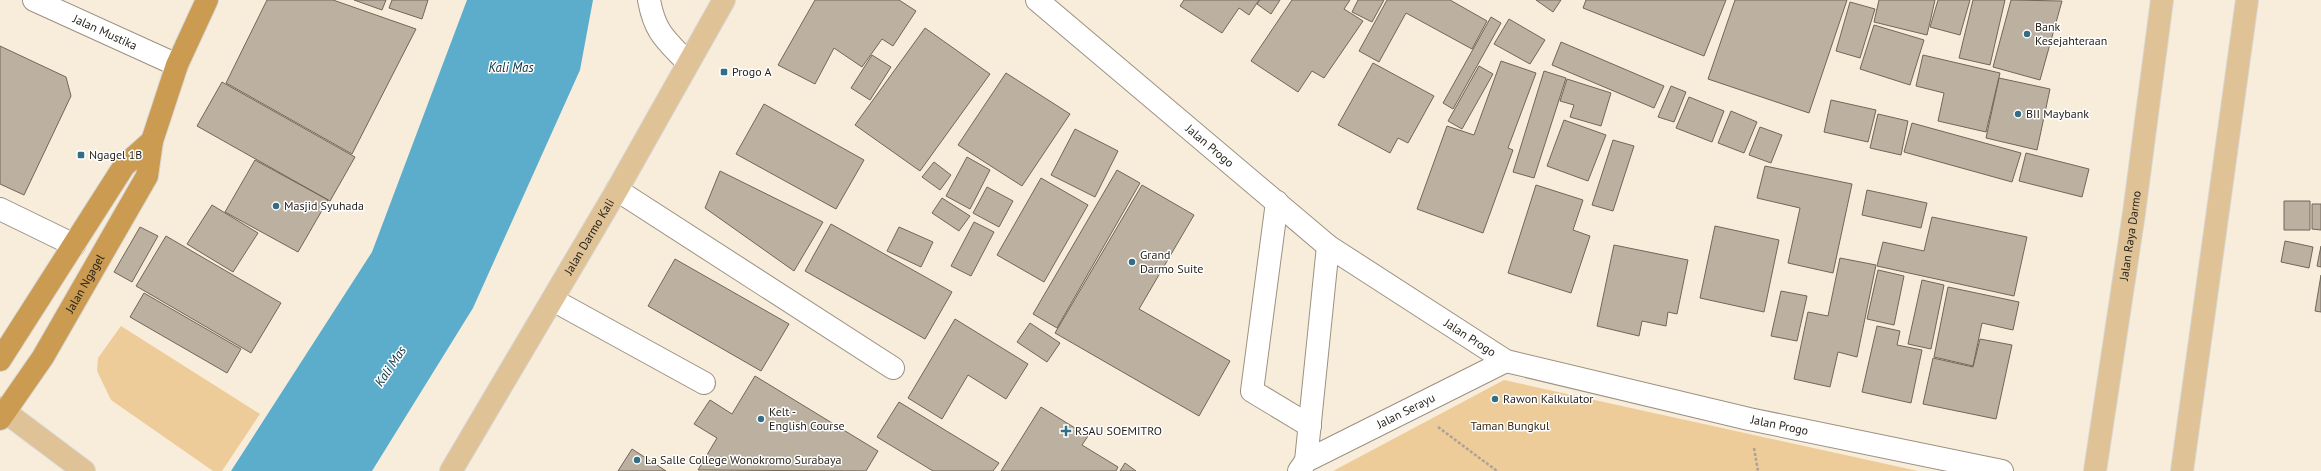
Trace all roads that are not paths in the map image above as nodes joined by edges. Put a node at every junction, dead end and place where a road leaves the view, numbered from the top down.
1 (34, 0) edge
2 (207, 0) edge
3 (650, 0) edge
4 (724, 0) edge
5 (1037, 0) edge
6 (2162, 0) edge
7 (2247, 0) edge
8 (688, 63) junction
9 (176, 65) junction
10 (152, 141) junction
11 (617, 190) junction
12 (1276, 202) junction
13 (0, 209) edge
14 (74, 245) junction
15 (1328, 246) junction
16 (553, 300) junction
17 (0, 360) edge
18 (1506, 361) junction
19 (893, 368) dead end
20 (704, 383) dead end
21 (2, 413) edge
22 (1310, 426) junction
23 (1302, 466) edge
24 (84, 471) edge
25 (451, 471) edge
26 (2002, 471) edge
27 (2095, 471) edge
28 (2182, 471) edge

1 - 9 street, Jalan Mustika
2 - 9 highway, Jalan Ngagel
3 - 8 street
4 - 8 main road, Jalan Darmo Kali
5 - 12 street, Jalan Progo
6 - 27 main road, Jalan Raya Darmo
7 - 28 main road
8 - 11 main road, Jalan Darmo Kali
9 - 10 highway, Jalan Ngagel
10 - 14 highway
10 - 21 highway, Jalan Ngagel
11 - 16 main road, Jalan Darmo Kali
11 - 19 street
12 - 15 street, Jalan Progo
12 - 22 street
13 - 14 street
14 - 17 highway
15 - 18 street, Jalan Progo
15 - 22 street, Jalan Serayu
16 - 20 street
16 - 25 main road, Jalan Darmo Kali
18 - 23 street, Jalan Serayu
18 - 26 street, Jalan Progo
21 - 24 main road
22 - 23 street, Jalan Serayu

